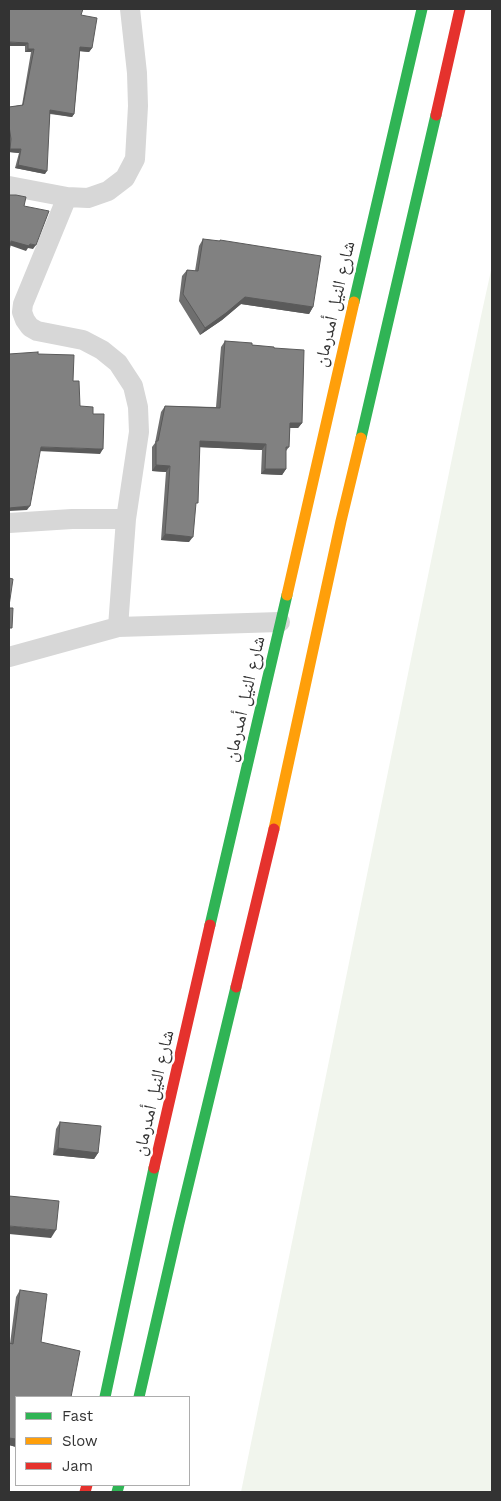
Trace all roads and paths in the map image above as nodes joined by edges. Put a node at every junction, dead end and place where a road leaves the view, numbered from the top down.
1 (130, 9) edge
2 (422, 9) edge
3 (460, 9) edge
4 (9, 186) edge
5 (67, 197) junction
6 (126, 519) junction
7 (9, 523) edge
8 (280, 622) junction
9 (118, 627) junction
10 (9, 657) edge
11 (105, 1396) edge
12 (139, 1396) edge

1 - 5 street
2 - 8 main road, شارع النيل أمدرمان
3 - 12 main road
4 - 5 street
5 - 6 street
6 - 7 street
6 - 9 street
8 - 9 street
8 - 11 main road, شارع النيل أمدرمان
9 - 10 street

